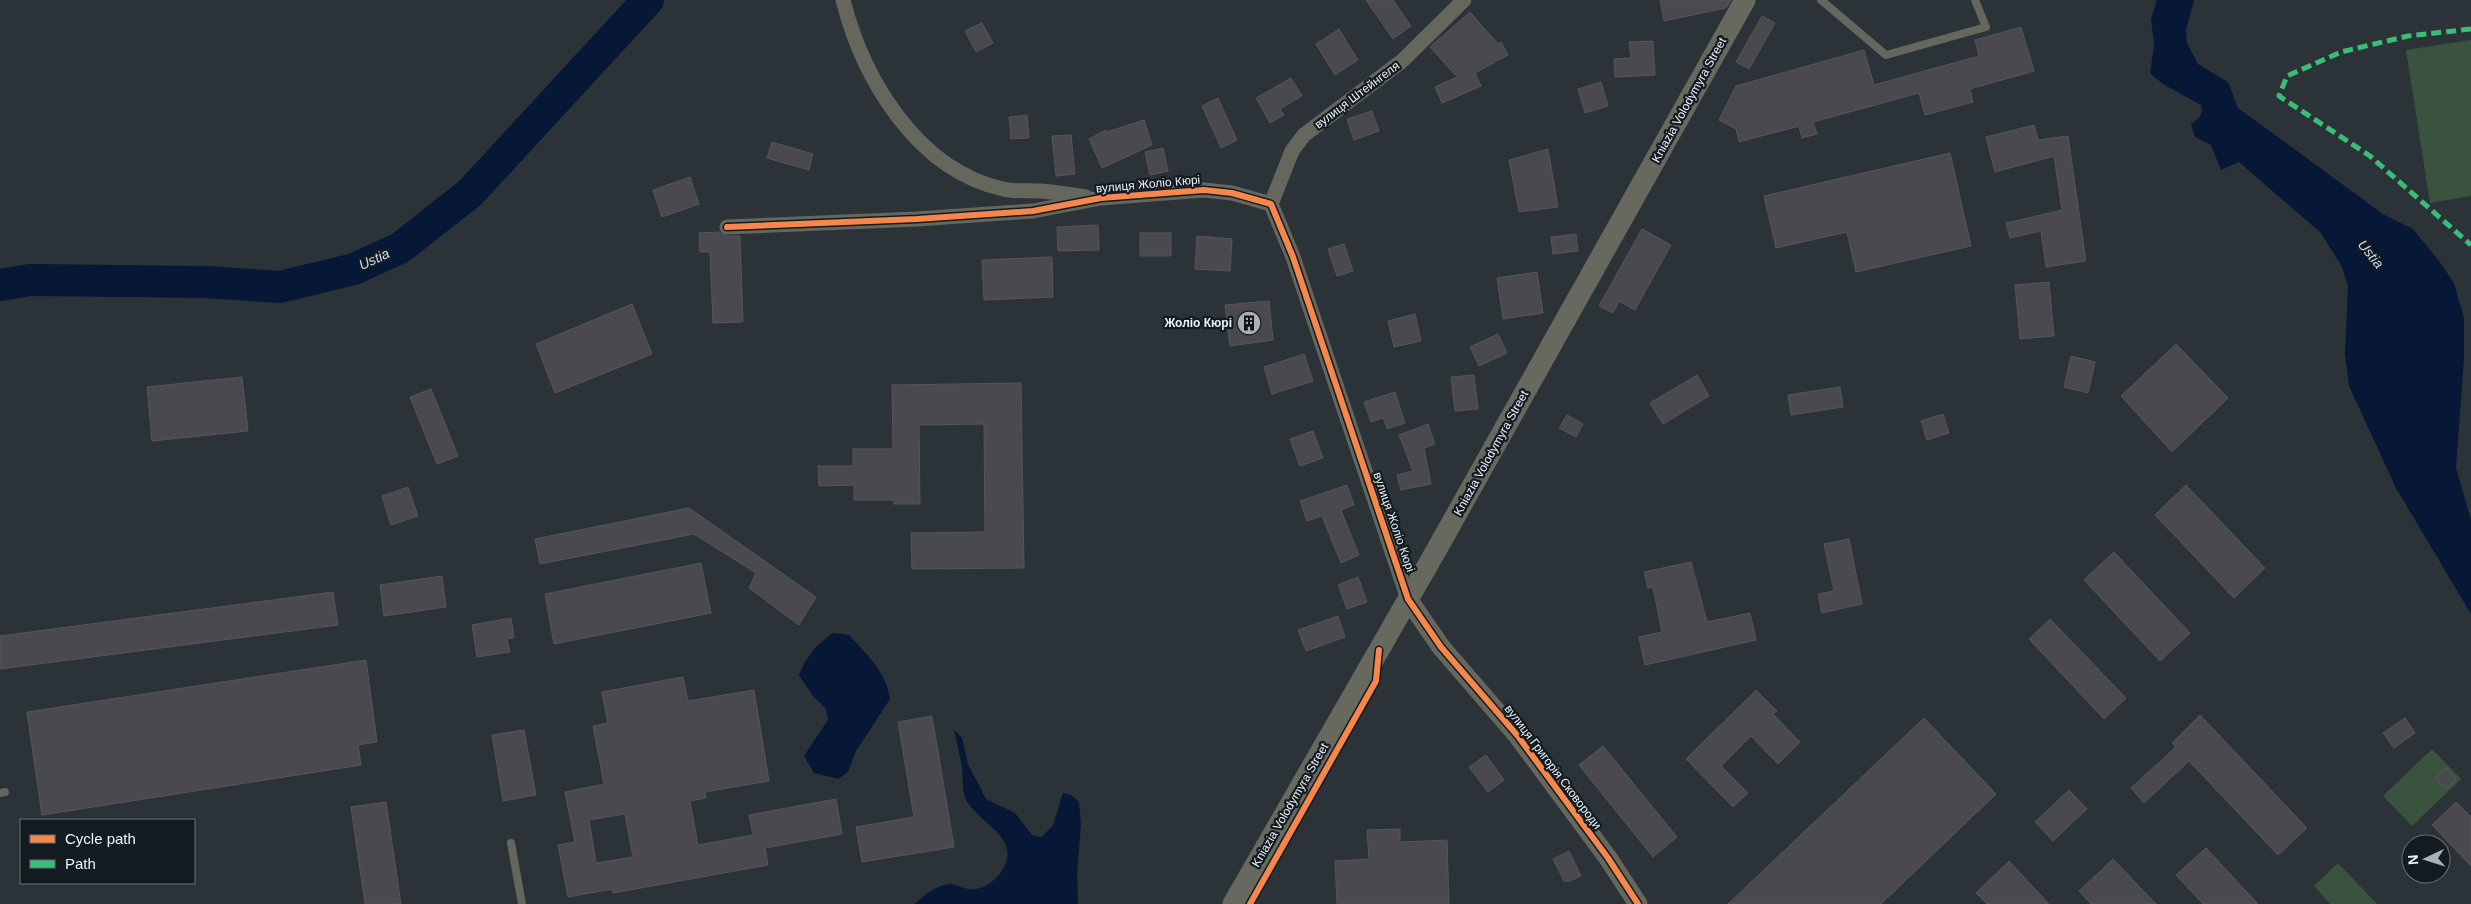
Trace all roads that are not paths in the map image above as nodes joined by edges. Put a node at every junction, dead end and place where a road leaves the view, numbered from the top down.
1 (843, 0) edge
2 (1464, 0) edge
3 (1745, 0) edge
4 (1821, 0) edge
5 (1975, 0) edge
6 (1101, 198) junction
7 (1271, 204) junction
8 (727, 227) dead end
9 (1408, 599) junction
10 (512, 843) dead end
11 (522, 904) edge
12 (1233, 904) edge
13 (1638, 904) edge

1 - 6 street
2 - 7 street, вулиця Штейнгеля
3 - 9 main road, Kniazia Volodymyra Street
4 - 5 lane
6 - 7 street, вулиця Жоліо Кюрі
6 - 8 street, вулиця Жоліо Кюрі
7 - 9 street, вулиця Жоліо Кюрі
9 - 12 main road, Kniazia Volodymyra Street
9 - 13 street, вулиця Григорія Сковороди
10 - 11 lane

